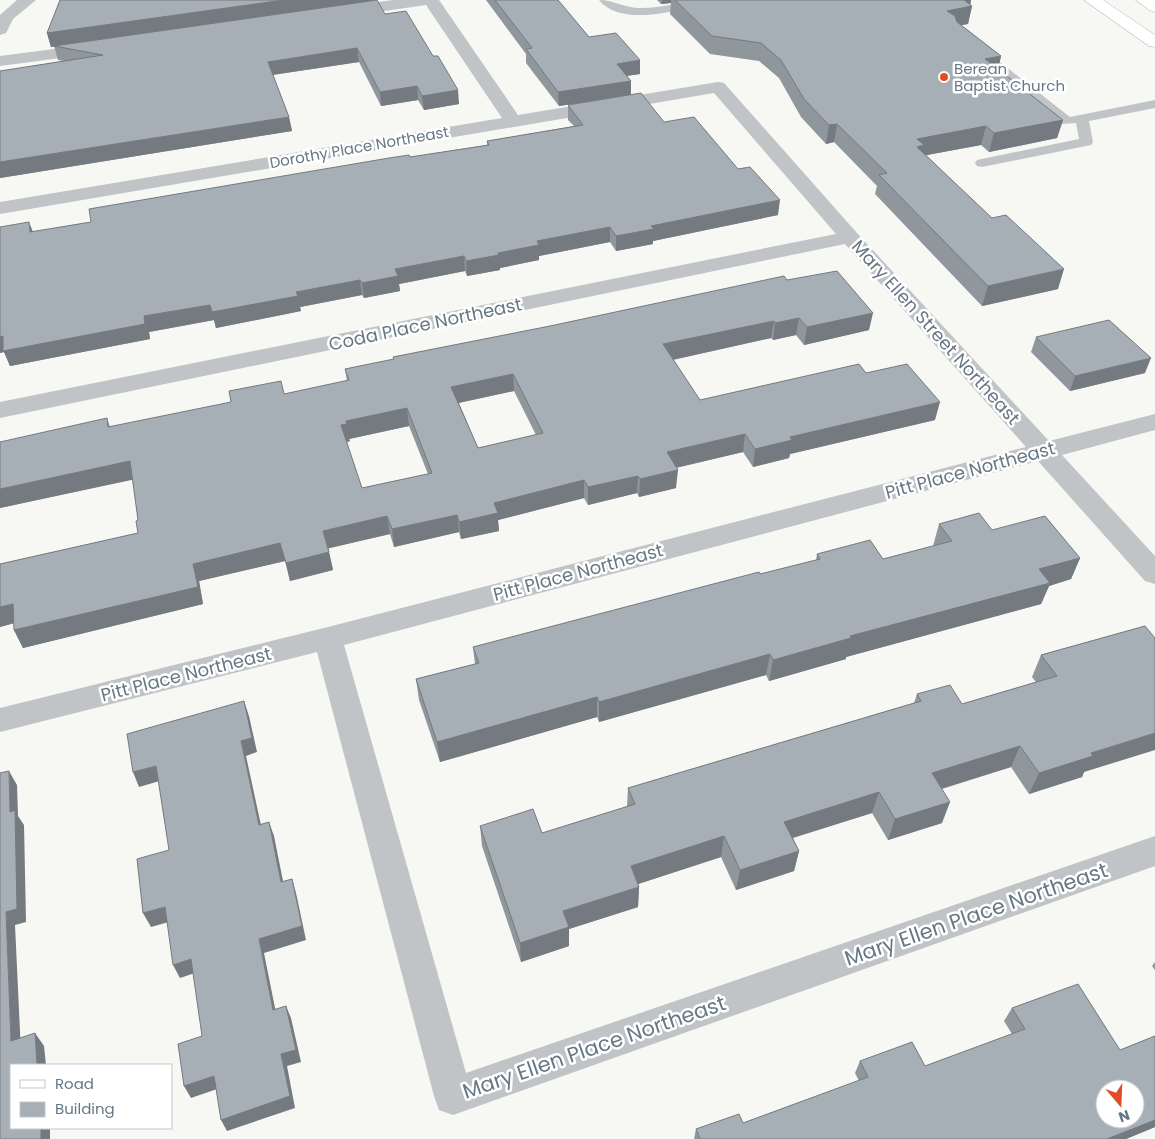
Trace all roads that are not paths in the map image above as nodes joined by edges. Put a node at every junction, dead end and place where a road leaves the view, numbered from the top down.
1 (28, 0) edge
2 (426, 0) edge
3 (431, 0) edge
4 (605, 0) edge
5 (706, 0) edge
6 (1092, 0) edge
7 (1144, 0) edge
8 (1155, 7) edge
9 (322, 15) edge
10 (0, 30) edge
11 (966, 42) edge
12 (1155, 42) edge
13 (110, 46) edge
14 (0, 61) edge
15 (718, 87) joint
16 (1155, 104) edge
17 (1082, 118) junction
18 (513, 121) junction
19 (982, 162) dead end
20 (0, 208) edge
21 (850, 237) junction
22 (0, 410) edge
23 (1155, 422) edge
24 (1043, 450) junction
25 (1155, 574) edge
26 (328, 638) junction
27 (0, 720) edge
28 (1155, 851) edge

1 - 10 street
2 - 9 street
3 - 18 street
4 - 5 lane
6 - 12 main road
7 - 8 main road
11 - 17 lane
13 - 14 street
15 - 18 street, Dorothy Place Northeast
15 - 21 street, Mary Ellen Street Northeast
16 - 17 lane
17 - 19 lane
18 - 20 street, Dorothy Place Northeast
21 - 22 street, Coda Place Northeast
21 - 24 street, Mary Ellen Street Northeast
23 - 24 street, Pitt Place Northeast
24 - 25 street, Mary Ellen Street Northeast
24 - 26 street, Pitt Place Northeast
26 - 27 street, Pitt Place Northeast
26 - 28 street, Mary Ellen Place Northeast

